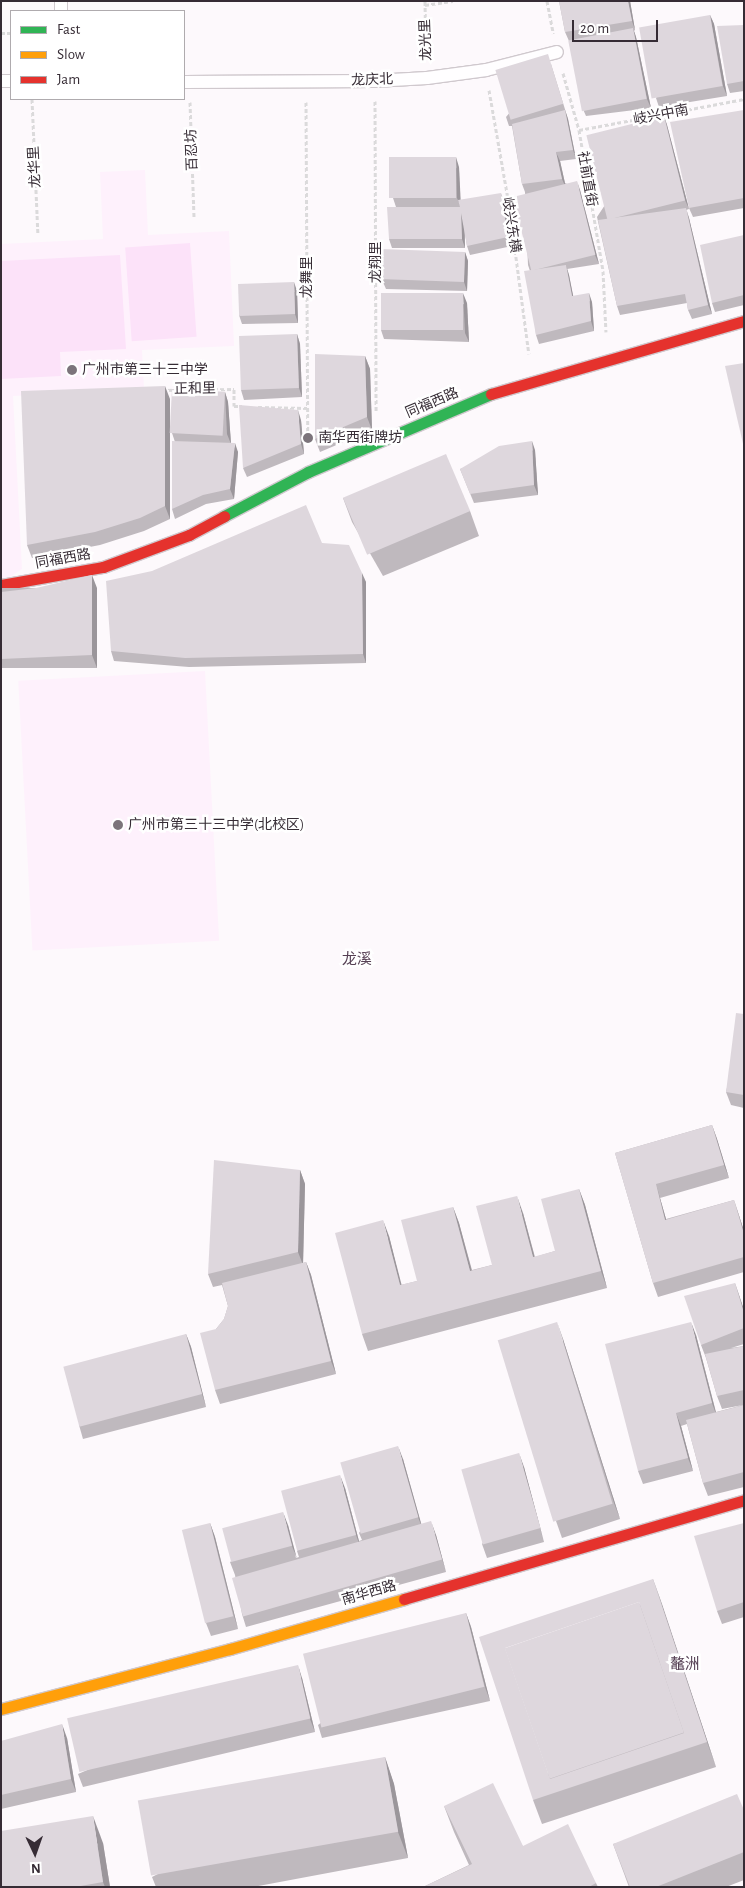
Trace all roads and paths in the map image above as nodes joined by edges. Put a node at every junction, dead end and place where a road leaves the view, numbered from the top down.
1 (453, 1) edge
2 (547, 1) edge
3 (425, 3) edge
4 (557, 52) junction
5 (486, 70) junction
6 (427, 78) junction
7 (306, 81) junction
8 (375, 81) junction
9 (186, 82) edge
10 (744, 99) edge
11 (32, 100) edge
12 (579, 130) junction
13 (194, 218) dead end
14 (38, 234) dead end
15 (744, 321) edge
16 (608, 360) junction
17 (533, 382) junction
18 (155, 390) edge
19 (244, 406) edge
20 (253, 407) edge
21 (308, 408) junction
22 (376, 443) junction
23 (308, 472) junction
24 (1, 585) edge
25 (744, 1500) edge
26 (1, 1709) edge

1 - 3 path
2 - 4 path, 社前直街
3 - 6 path, 龙光里
4 - 5 lane, 龙庆北
4 - 12 path, 社前直街
5 - 6 lane, 龙庆北
5 - 17 path, 岐兴东横
6 - 8 lane, 龙庆北
7 - 8 lane, 龙庆北
7 - 9 lane, 龙庆北
7 - 21 path, 龙舞里
8 - 22 path, 龙翔里
9 - 13 path, 百忍坊
10 - 12 path, 岐兴中南
11 - 14 path, 龙华里
12 - 16 path, 社前直街
15 - 16 main road, 同福西路
16 - 17 main road, 同福西路
17 - 22 main road, 同福西路
18 - 19 path, 正和里
20 - 21 path
21 - 23 path, 龙舞里
22 - 23 main road, 同福西路
23 - 24 main road, 同福西路
25 - 26 main road, 南华西路

